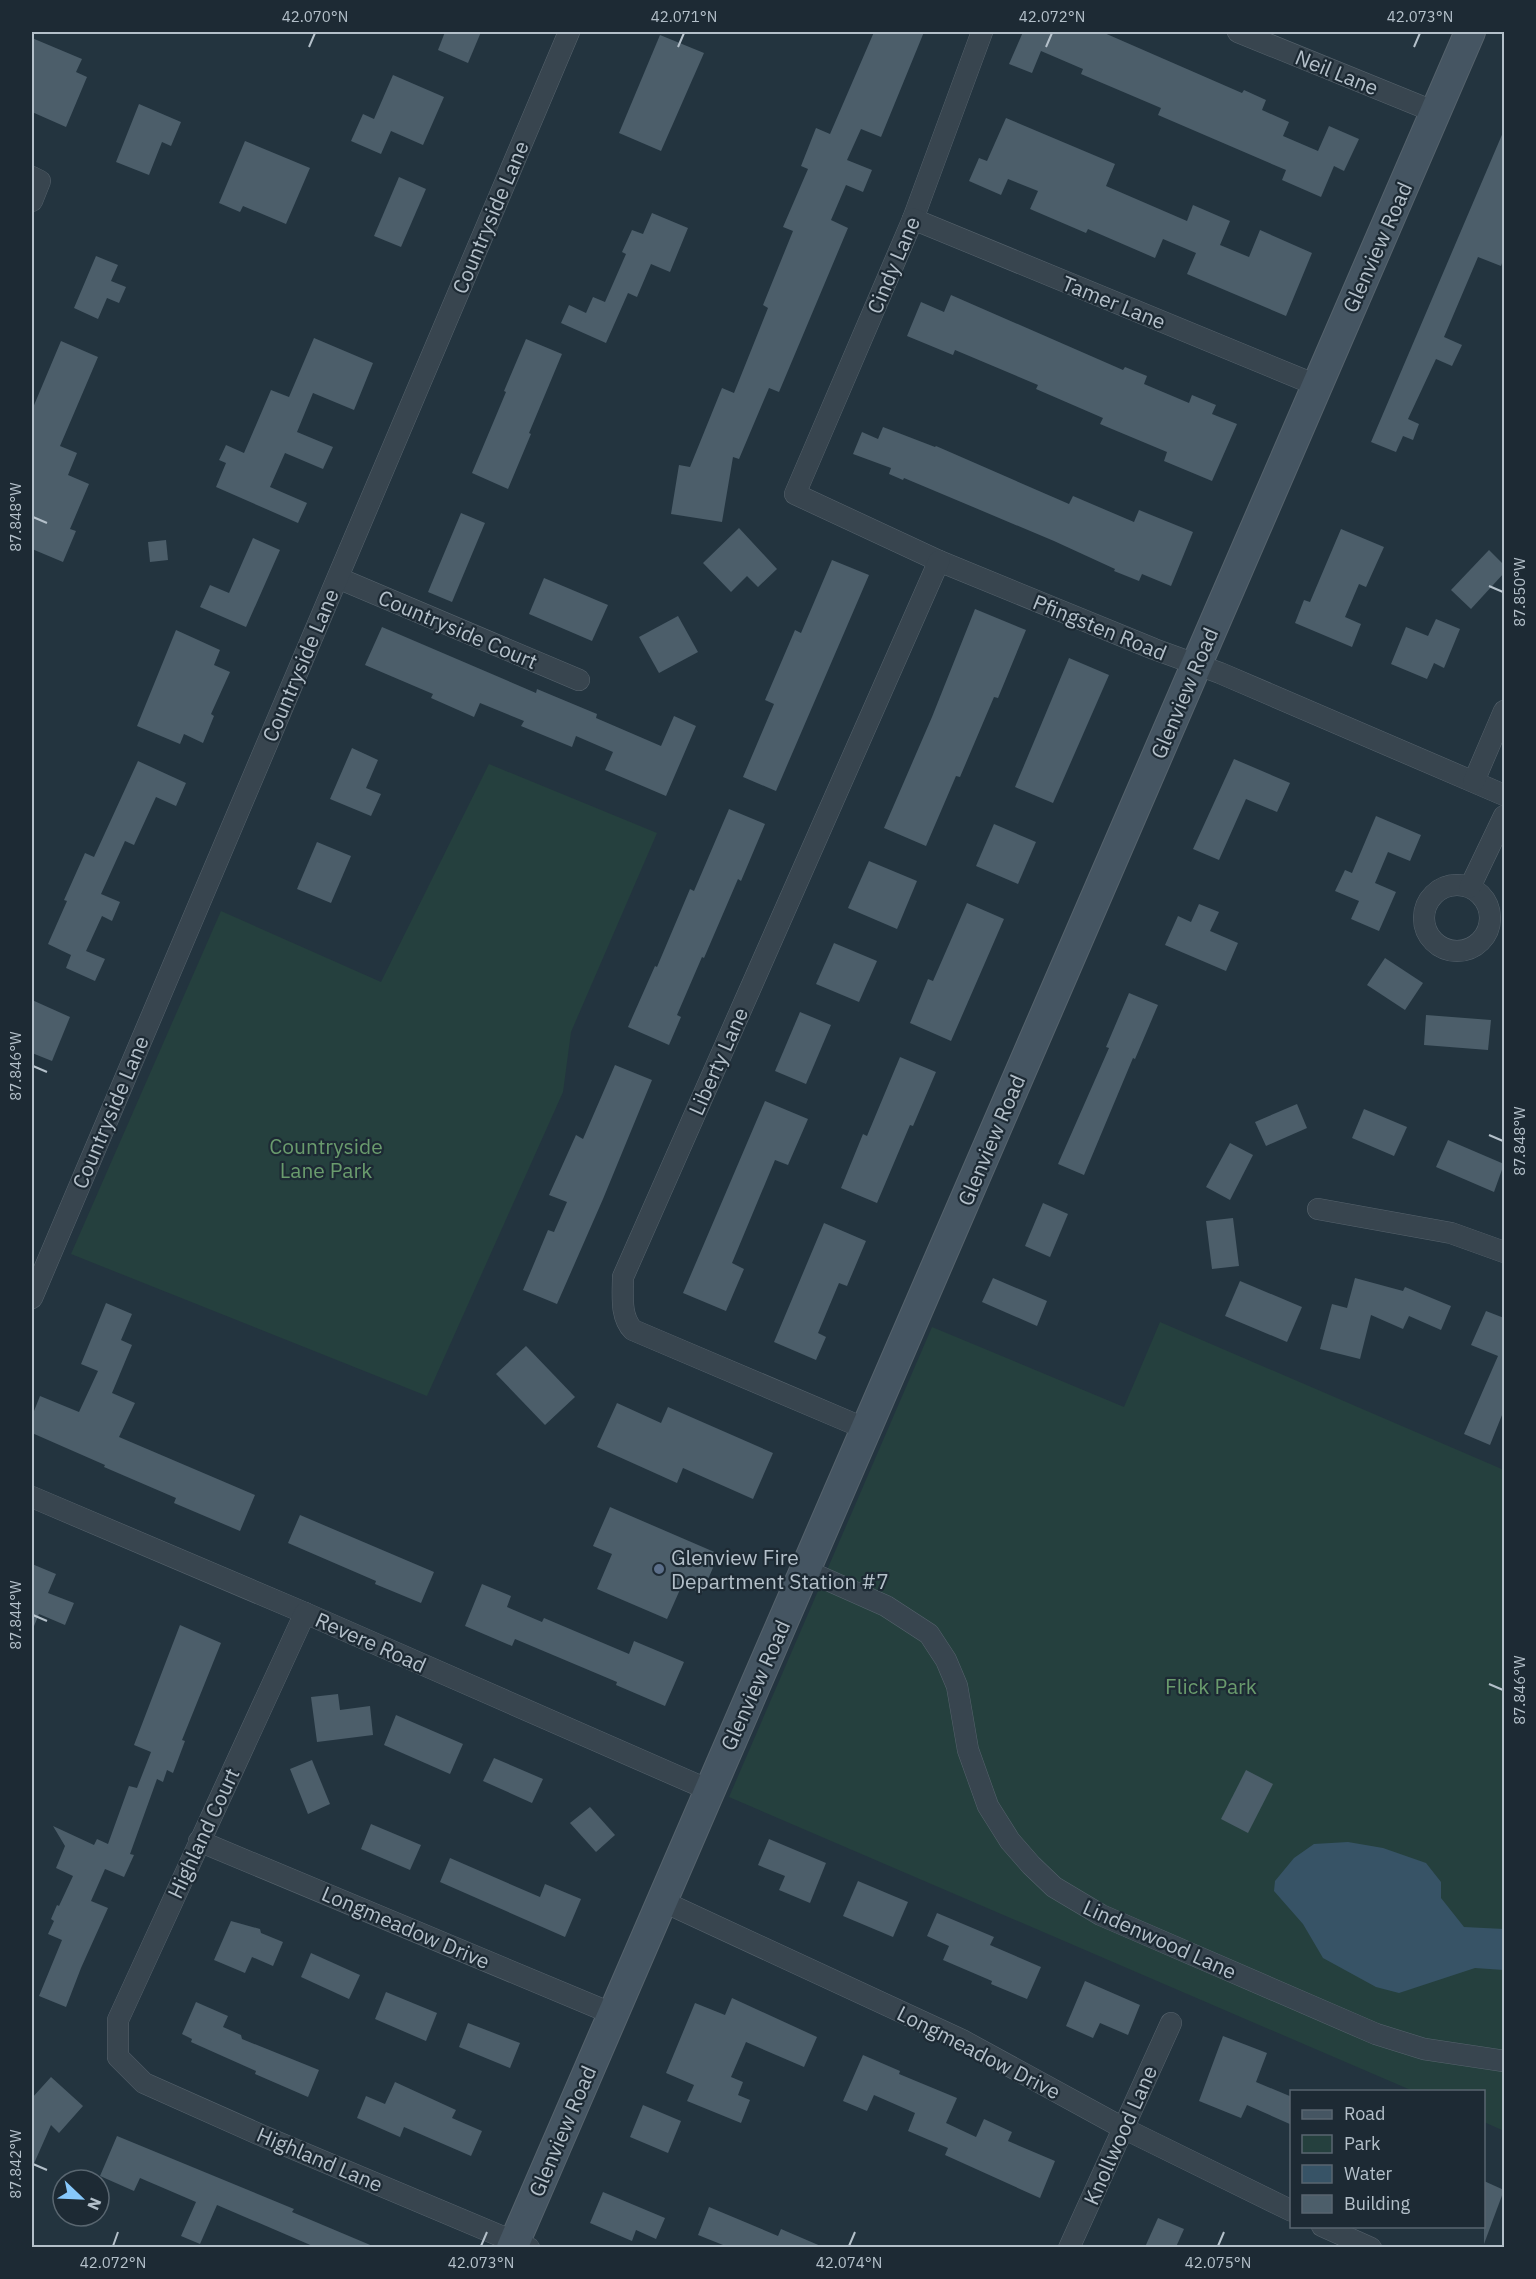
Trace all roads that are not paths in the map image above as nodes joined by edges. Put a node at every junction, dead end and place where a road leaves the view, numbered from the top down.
1 (569, 32) edge
2 (982, 32) edge
3 (1238, 32) edge
4 (1470, 32) edge
5 (1435, 112) junction
6 (36, 179) edge
7 (32, 201) edge
8 (913, 219) junction
9 (1316, 385) junction
10 (795, 494) joint
11 (939, 561) junction
12 (338, 578) junction
13 (1196, 665) junction
14 (579, 680) dead end
15 (1504, 711) edge
16 (1474, 781) junction
17 (1504, 795) edge
18 (1504, 816) edge
19 (1470, 887) dead end
20 (1318, 1209) dead end
21 (1504, 1252) edge
22 (32, 1298) edge
23 (866, 1430) junction
24 (32, 1497) edge
25 (805, 1570) junction
26 (305, 1613) junction
27 (709, 1790) junction
28 (199, 1841) junction
29 (662, 1901) junction
30 (613, 2014) junction
31 (1171, 2023) dead end
32 (118, 2057) joint
33 (1504, 2061) edge
34 (1123, 2128) junction
35 (1290, 2210) edge
36 (1327, 2228) edge
37 (519, 2246) edge
38 (1069, 2247) edge
39 (1371, 2247) edge

1 - 12 street, Countryside Lane
2 - 8 street, Cindy Lane
3 - 5 street, Neil Lane
4 - 5 main road, Glenview Road
5 - 9 main road, Glenview Road
6 - 7 street
8 - 9 street, Tamer Lane
8 - 10 street, Cindy Lane
9 - 13 main road, Glenview Road
10 - 11 street, Pfingsten Road
11 - 13 street, Pfingsten Road
11 - 23 street, Liberty Lane
12 - 14 street, Countryside Court
12 - 22 street, Countryside Lane
13 - 16 street, Pfingsten Road
13 - 23 main road, Glenview Road
15 - 16 street
16 - 17 street, Pfingsten Road
18 - 19 street
20 - 21 street
23 - 25 main road, Glenview Road
24 - 26 street, Revere Road
25 - 27 main road, Glenview Road
25 - 33 street, Lindenwood Lane
26 - 27 street, Revere Road
26 - 28 street, Highland Court
27 - 29 main road, Glenview Road
28 - 30 street, Longmeadow Drive
28 - 32 street, Highland Court
29 - 30 main road, Glenview Road
29 - 34 street, Longmeadow Drive
30 - 37 main road, Glenview Road
31 - 34 street, Knollwood Lane
32 - 37 street, Highland Lane
34 - 35 street, Longmeadow Drive
34 - 38 street, Knollwood Lane
36 - 39 street

